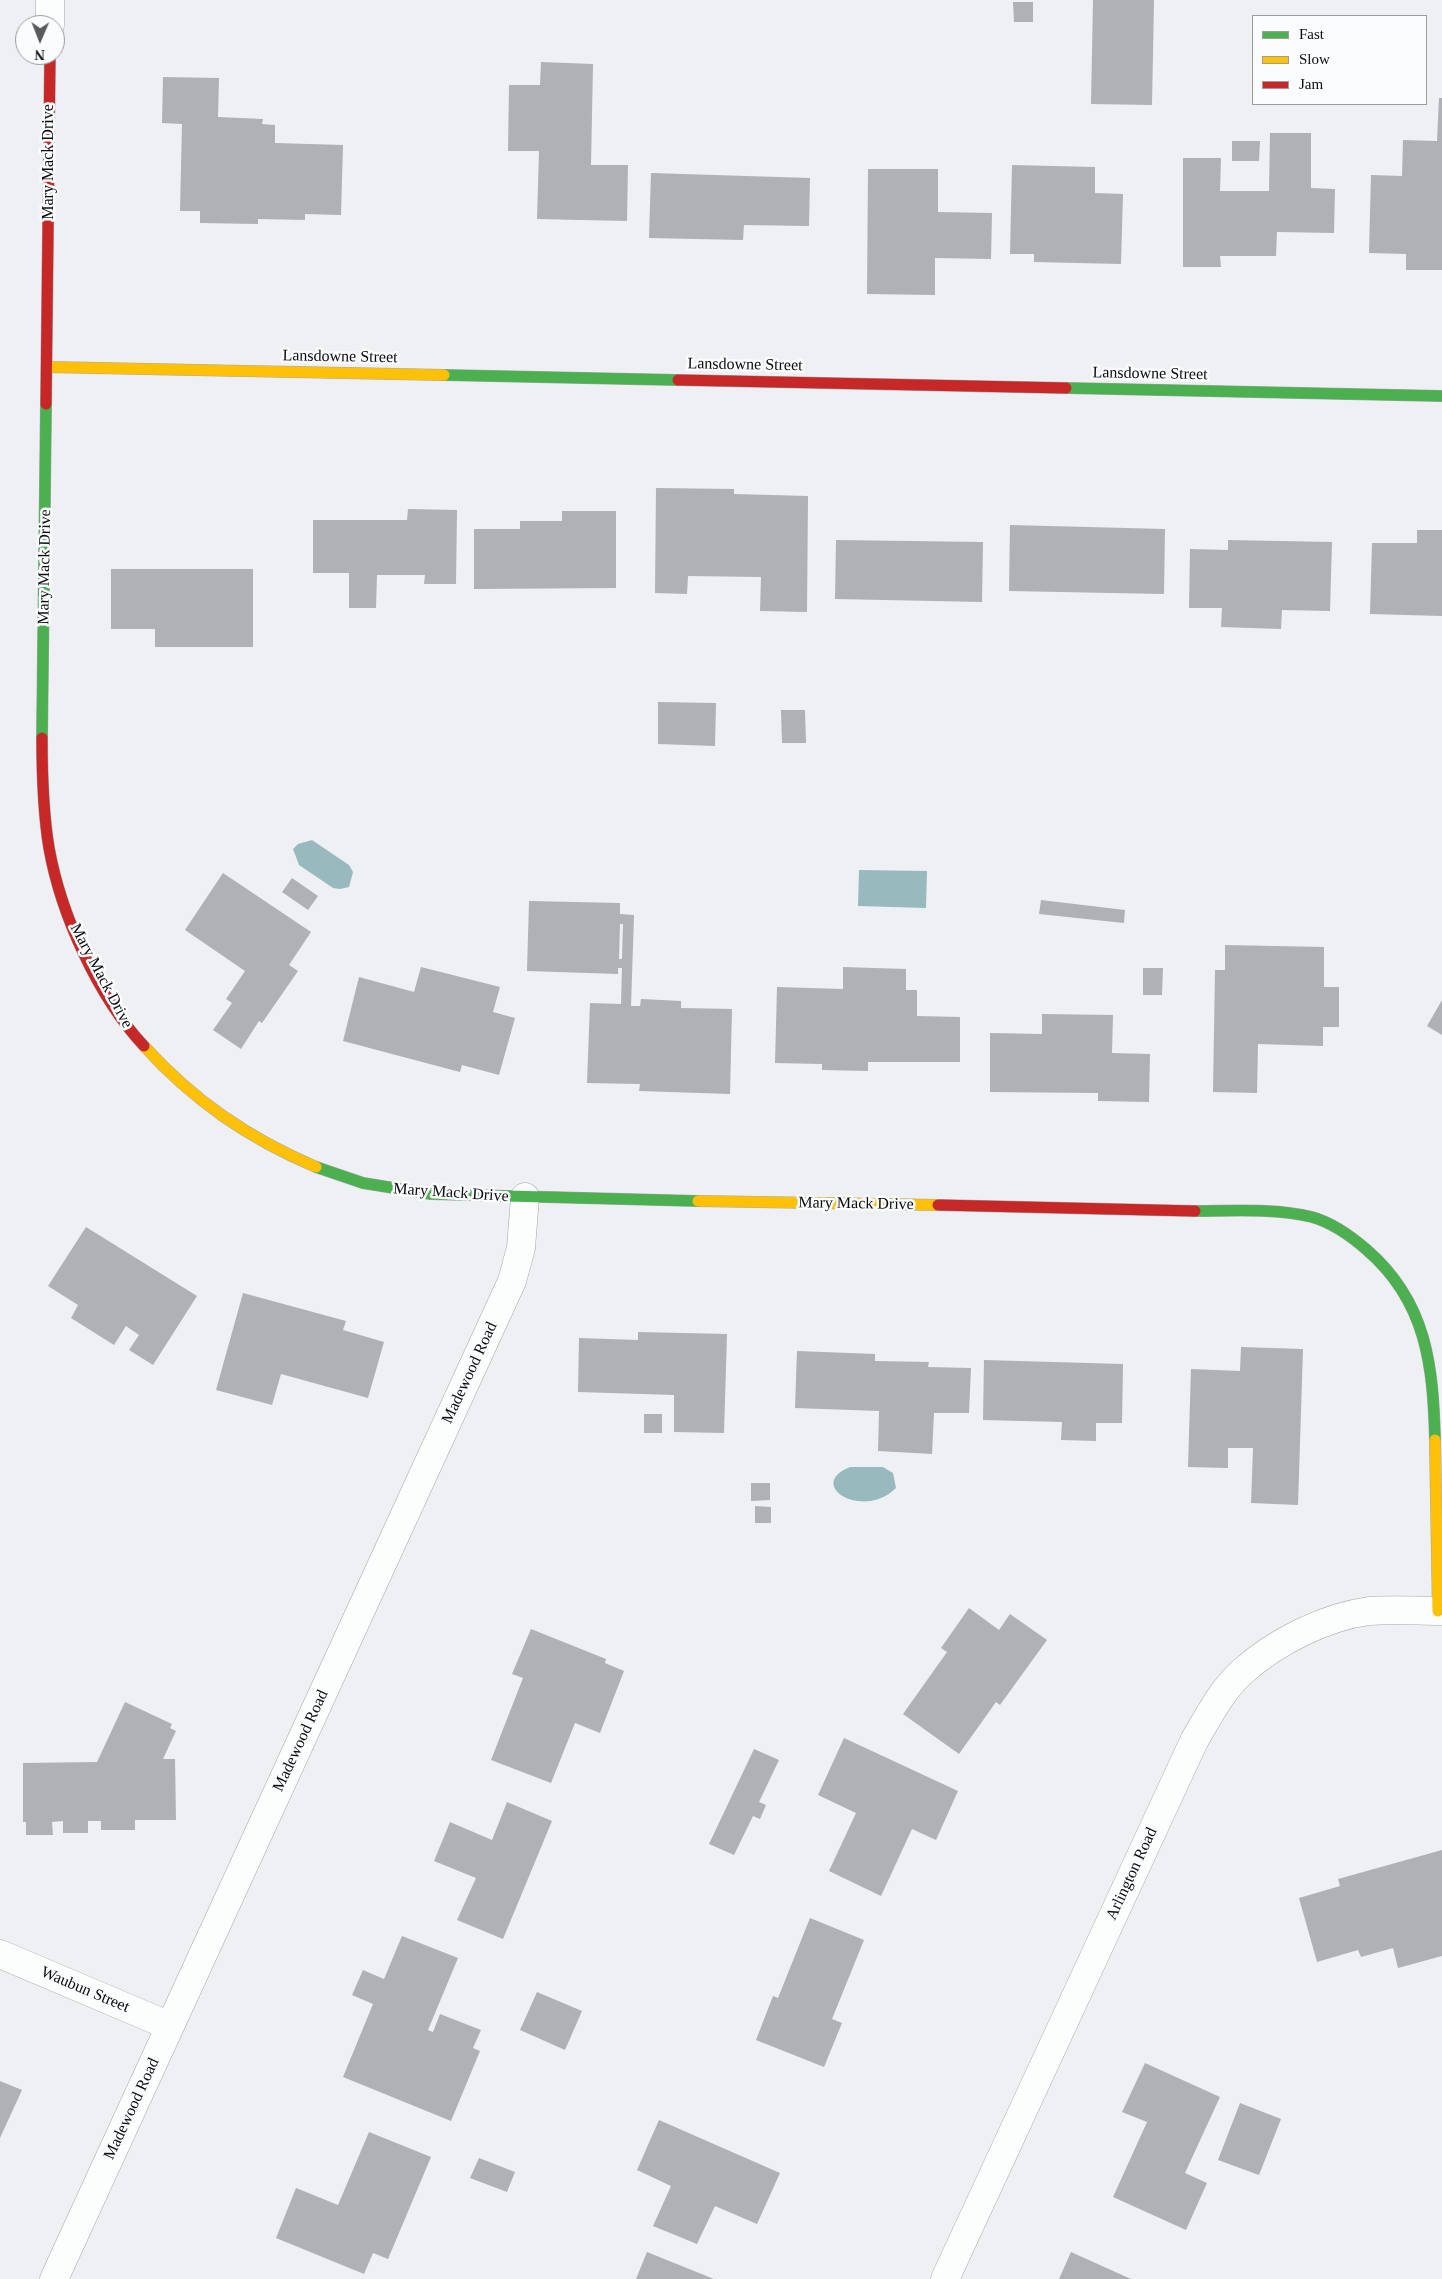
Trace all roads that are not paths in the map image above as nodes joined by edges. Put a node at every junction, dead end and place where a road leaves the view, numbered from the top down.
1 (50, 0) edge
2 (50, 15) edge
3 (50, 65) edge
4 (47, 368) junction
5 (1442, 396) edge
6 (525, 1197) junction
7 (1440, 1611) edge
8 (0, 1954) edge
9 (170, 2026) junction
10 (54, 2279) edge
11 (945, 2279) edge

1 - 2 street
3 - 4 street, Mary Mack Drive
4 - 5 street, Lansdowne Street
4 - 6 street, Mary Mack Drive
6 - 7 street, Mary Mack Drive
6 - 9 street, Madewood Road
7 - 11 street, Arlington Road
8 - 9 street, Waubun Street
9 - 10 street, Madewood Road

